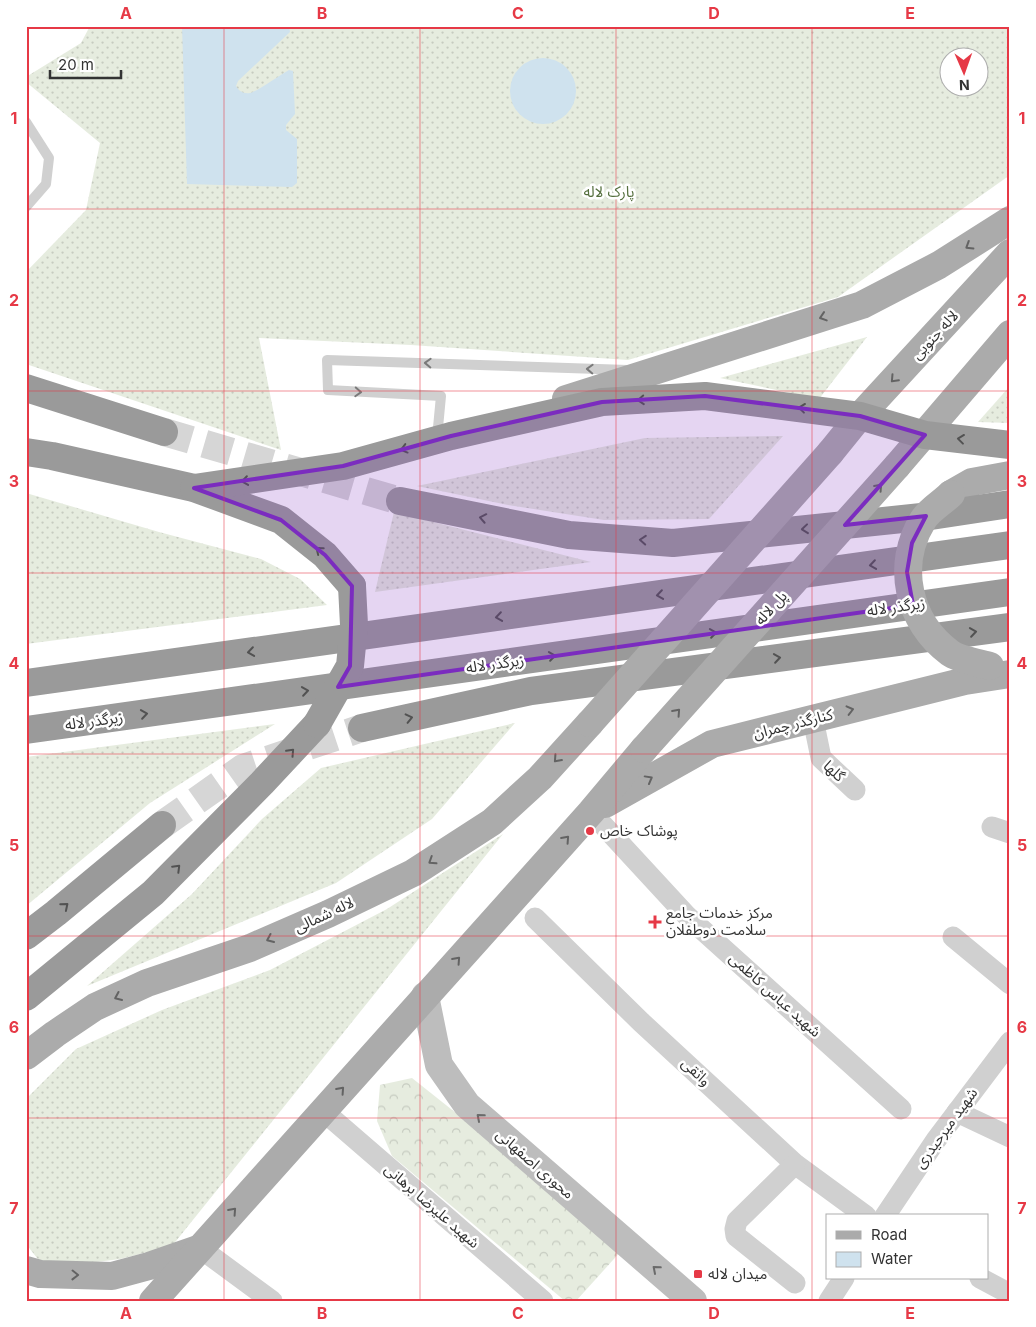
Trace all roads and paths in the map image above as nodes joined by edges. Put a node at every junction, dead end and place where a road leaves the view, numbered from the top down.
1 (26, 122) edge
2 (26, 207) edge
3 (1010, 220) edge
4 (1010, 253) edge
5 (1010, 334) edge
6 (656, 371) junction
7 (26, 388) edge
8 (860, 416) junction
9 (164, 432) tunnel mouth
10 (925, 434) junction
11 (444, 438) junction
12 (1010, 445) edge
13 (26, 446) edge
14 (39, 454) edge
15 (1010, 476) edge
16 (194, 488) junction
17 (400, 501) tunnel mouth
18 (1010, 504) edge
19 (1010, 545) edge
20 (1010, 592) edge
21 (1010, 627) edge
22 (1003, 669) edge
23 (26, 683) edge
24 (813, 719) junction
25 (590, 722) joint
26 (362, 728) tunnel mouth
27 (26, 730) edge
28 (855, 790) dead end
29 (591, 812) junction
30 (162, 825) tunnel mouth
31 (535, 918) dead end
32 (26, 936) edge
33 (953, 937) dead end
34 (1010, 984) edge
35 (425, 996) junction
36 (26, 997) edge
37 (1010, 1042) edge
38 (26, 1056) edge
39 (901, 1109) dead end
40 (322, 1110) junction
41 (957, 1112) junction
42 (1010, 1137) edge
43 (795, 1164) junction
44 (863, 1214) edge
45 (886, 1214) edge
46 (200, 1248) junction
47 (26, 1270) edge
48 (843, 1280) edge
49 (984, 1280) edge
50 (795, 1283) dead end
51 (1010, 1294) edge
52 (153, 1301) edge
53 (272, 1301) edge
54 (543, 1301) edge
55 (693, 1301) edge
56 (829, 1301) edge

1 - 2 lane
3 -> 6 main road
4 -> 8 main road, لاله جنوبی
5 - 10 main road
6 - 11 main road
6 -> 11 lane
7 - 9 highway
8 - 10 highway
8 -> 11 highway
8 - 25 main road, لاله جنوبی, bridge
12 -> 10 highway
29 -> 10 main road, پل لاله, bridge
11 -> 16 highway
13 - 14 highway
14 - 16 highway
15 - 22 main road, bridge
36 -> 16 highway, bridge
18 -> 17 highway
19 -> 23 highway
27 -> 20 highway, زیرگذر لاله
26 -> 21 highway
24 -> 22 main road, کنارگذر چمران
24 - 28 street, گلها
29 -> 24 main road, کنارگذر چمران
25 -> 38 main road, لاله شمالی
35 -> 29 main road
29 - 39 street, شهید عباس کاظمی
32 -> 30 highway
31 - 43 street, واثقی
33 - 34 street
40 -> 35 main road
55 -> 35 main road, محوری اصفهانی
37 - 41 street, شهید میرحیدری
46 -> 40 main road
40 - 54 street, شهید علیرضا برهانی
41 - 42 street
41 - 45 street, شهید میرحیدری
43 - 44 street, واثقی
43 - 50 street
47 -> 46 main road
46 - 52 main road
46 - 53 street
48 - 56 street
49 - 51 street

